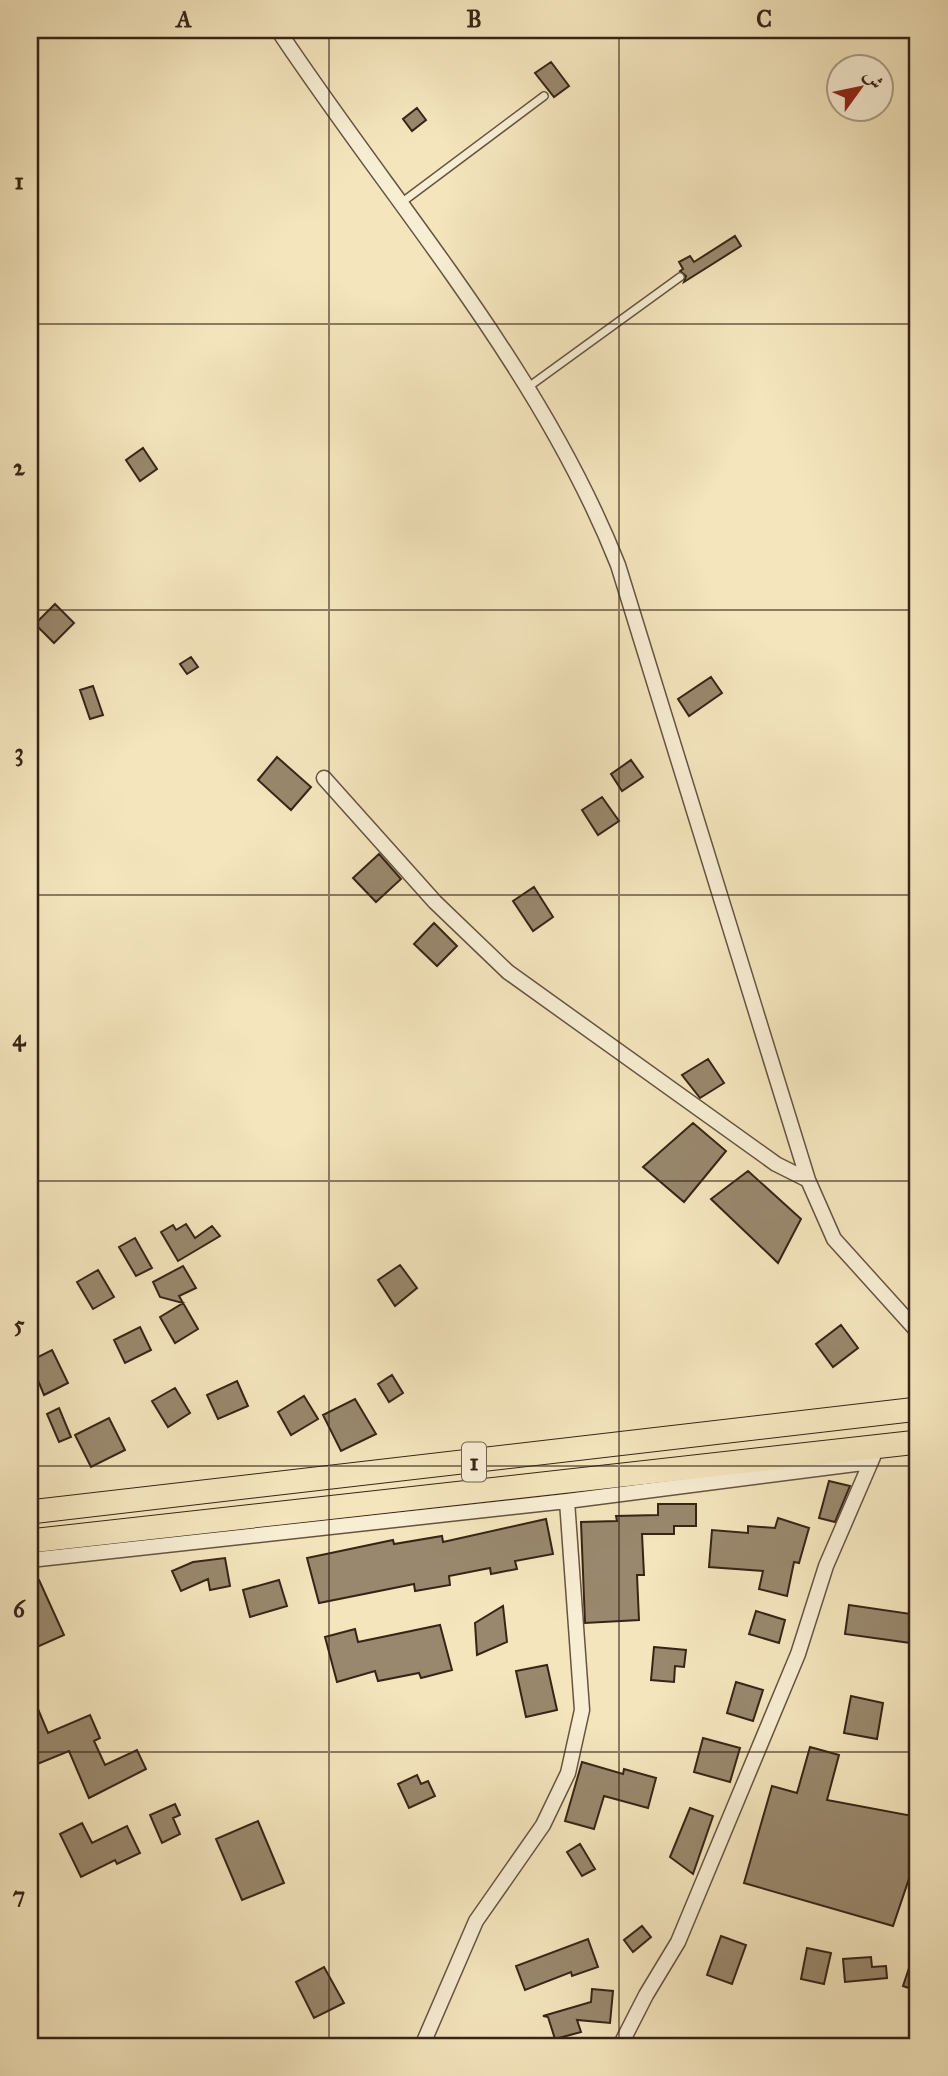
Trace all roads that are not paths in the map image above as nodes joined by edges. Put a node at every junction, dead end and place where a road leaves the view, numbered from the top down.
1 (278, 30) edge
2 (544, 96) dead end
3 (401, 204) junction
4 (680, 277) dead end
5 (527, 388) junction
6 (324, 778) dead end
7 (808, 1180) junction
8 (918, 1332) edge
9 (918, 1409) edge
10 (918, 1442) edge
11 (874, 1455) junction
12 (567, 1501) junction
13 (30, 1512) edge
14 (30, 1541) edge
15 (30, 1560) edge
16 (422, 2046) edge
17 (620, 2046) edge

1 - 3 street
2 - 3 lane
3 - 5 street
4 - 5 lane
5 - 7 street
6 - 7 street
7 - 8 street
9 - 13 main road, 1
10 - 11 main road, 1
11 - 12 street
11 - 14 main road, 1
11 - 17 street
12 - 15 street
12 - 16 street

